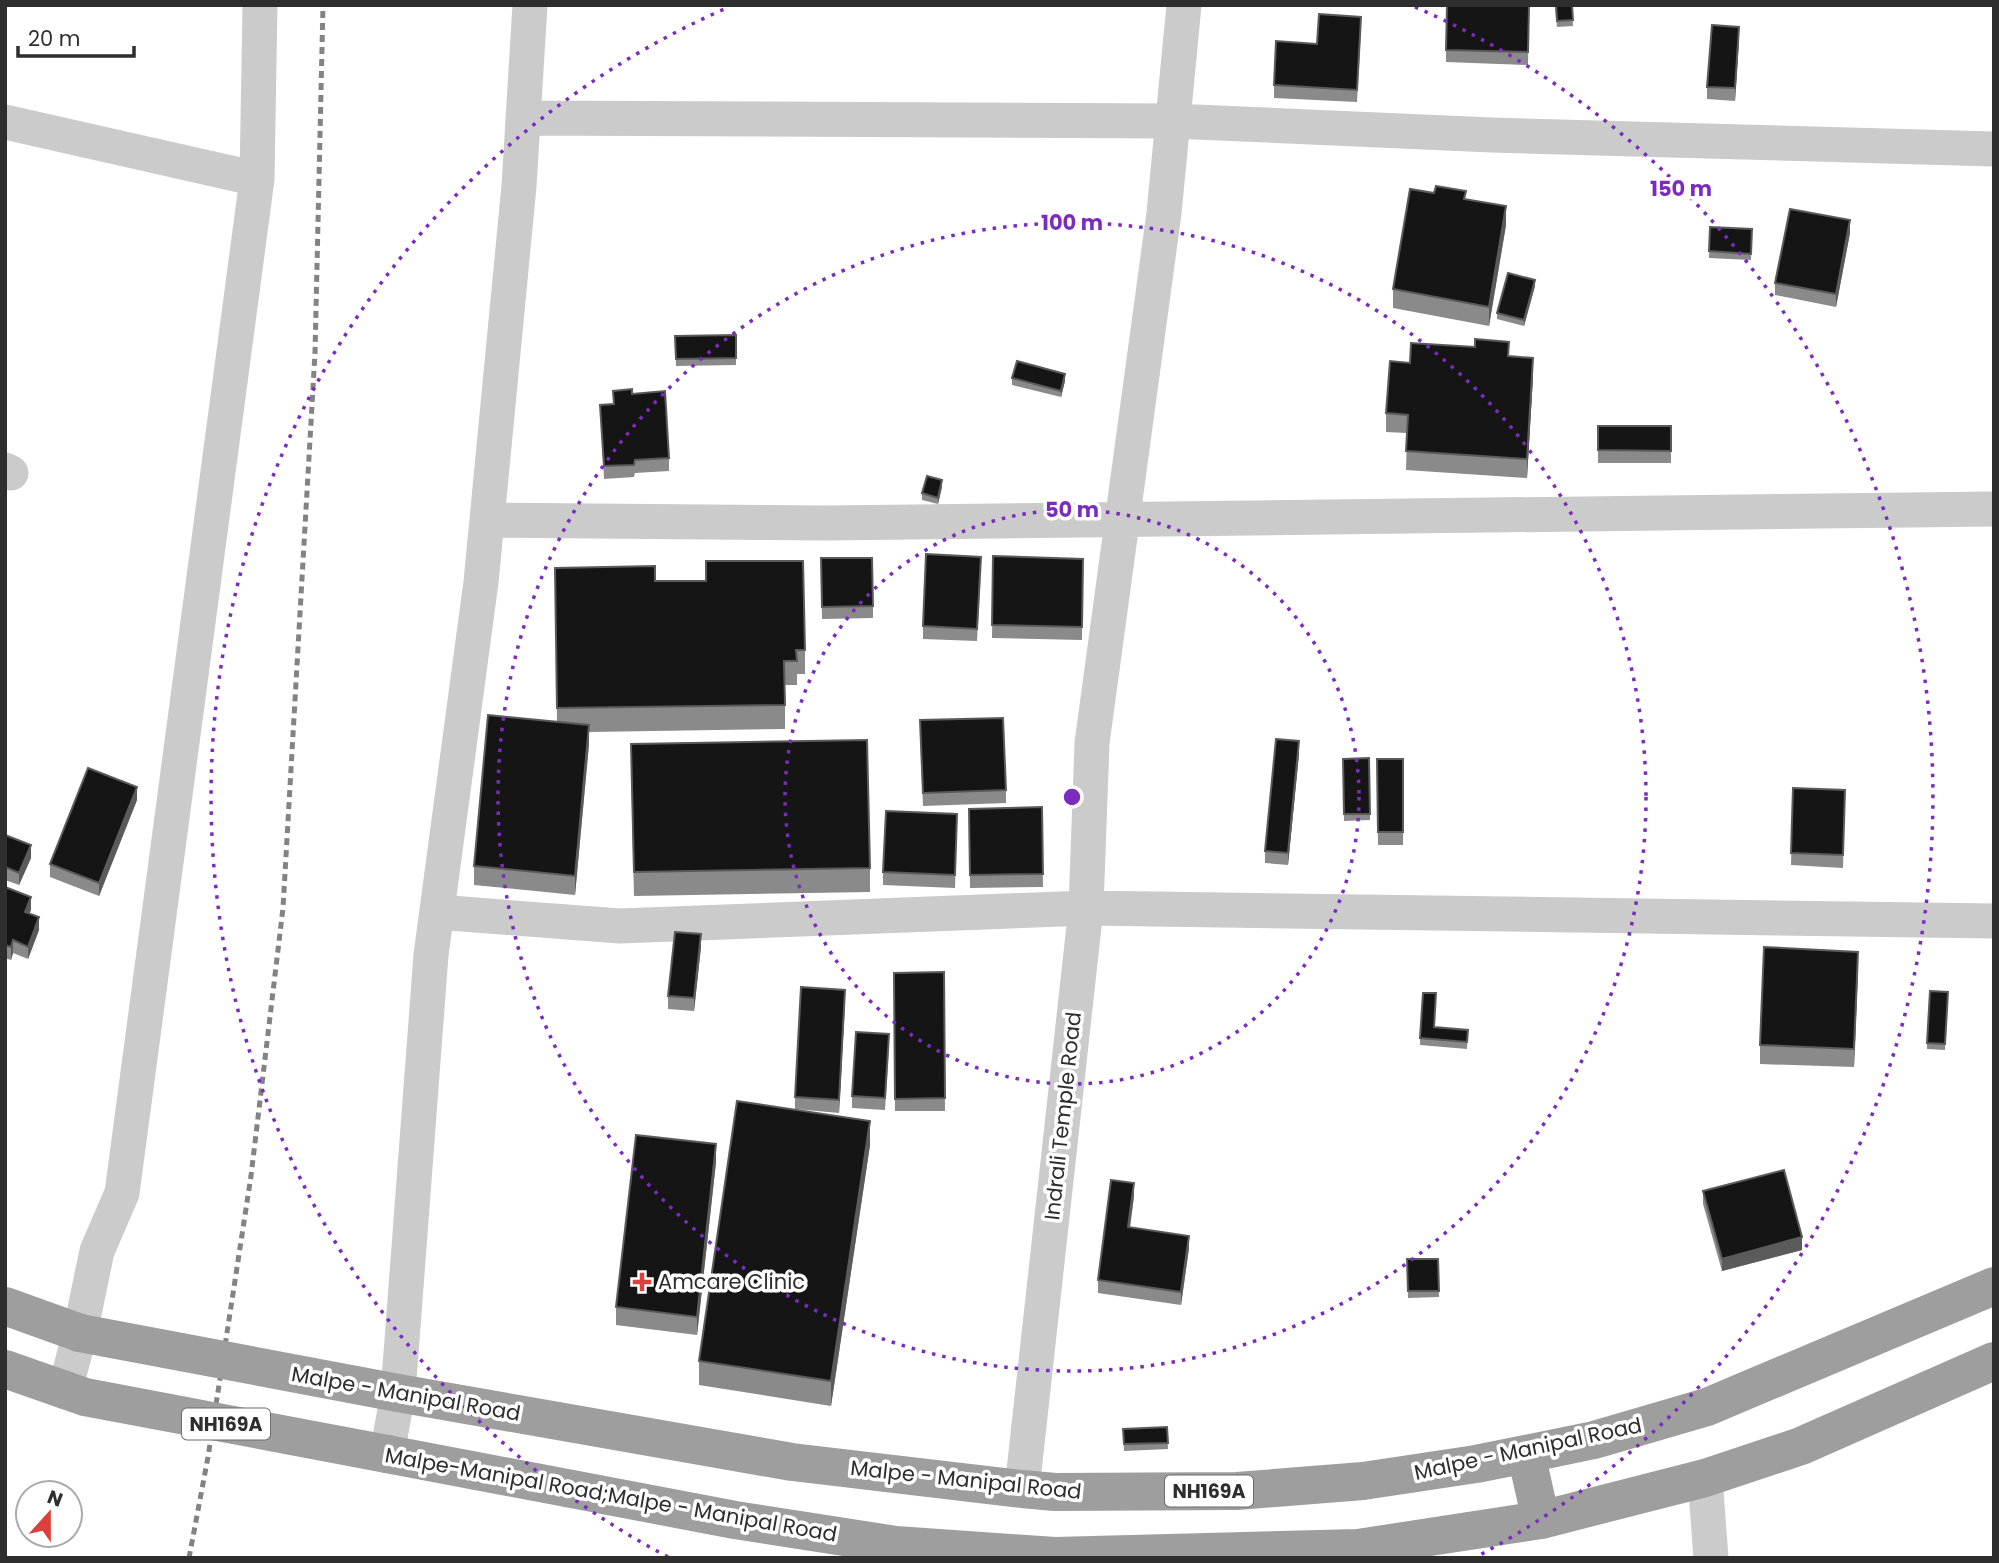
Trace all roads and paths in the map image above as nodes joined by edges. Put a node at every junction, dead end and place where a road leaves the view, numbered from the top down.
1 (260, 5) edge
2 (530, 5) edge
3 (1184, 5) edge
4 (523, 118) junction
5 (1172, 121) junction
6 (5, 122) edge
7 (1994, 149) edge
8 (257, 179) junction
9 (1994, 509) edge
10 (487, 520) junction
11 (1123, 520) junction
12 (1086, 908) junction
13 (437, 912) junction
14 (1994, 922) edge
15 (1994, 1286) edge
16 (5, 1306) edge
17 (80, 1333) junction
18 (1994, 1361) edge
19 (5, 1369) edge
20 (65, 1390) junction
21 (398, 1393) junction
22 (387, 1454) junction
23 (1525, 1454) junction
24 (1705, 1478) junction
25 (1022, 1489) junction
26 (1541, 1520) junction
27 (1358, 1553) edge
28 (1711, 1558) edge

1 - 8 street
2 - 4 street
3 - 5 street, Indrali Temple Road
4 - 5 street
4 - 10 street
5 - 7 street
5 - 11 street, Indrali Temple Road
6 - 8 street
8 - 17 street
9 - 11 street
10 - 11 street
10 - 13 street
11 - 12 street, Indrali Temple Road
12 - 13 street
12 - 14 street
12 - 25 street, Indrali Temple Road
13 - 21 street
15 - 23 highway, Malpe - Manipal Road / NH169A
16 - 17 highway, Malpe - Manipal Road / NH169A
17 - 20 street
17 - 21 highway, Malpe - Manipal Road / NH169A, bridge
18 - 24 highway, Malpe-Manipal Road;Malpe - Manipal Road / NH169A
19 - 20 highway, Malpe-Manipal Road;Malpe - Manipal Road / NH169A
20 - 22 highway, Malpe-Manipal Road;Malpe - Manipal Road / NH169A, bridge
21 - 22 street
21 - 25 highway, Malpe - Manipal Road / NH169A
22 - 27 highway, Malpe-Manipal Road;Malpe - Manipal Road / NH169A
23 - 25 highway, Malpe - Manipal Road / NH169A
23 - 26 highway
24 - 26 highway, Malpe-Manipal Road;Malpe - Manipal Road / NH169A
24 - 28 street
26 - 27 highway, Malpe-Manipal Road;Malpe - Manipal Road / NH169A

